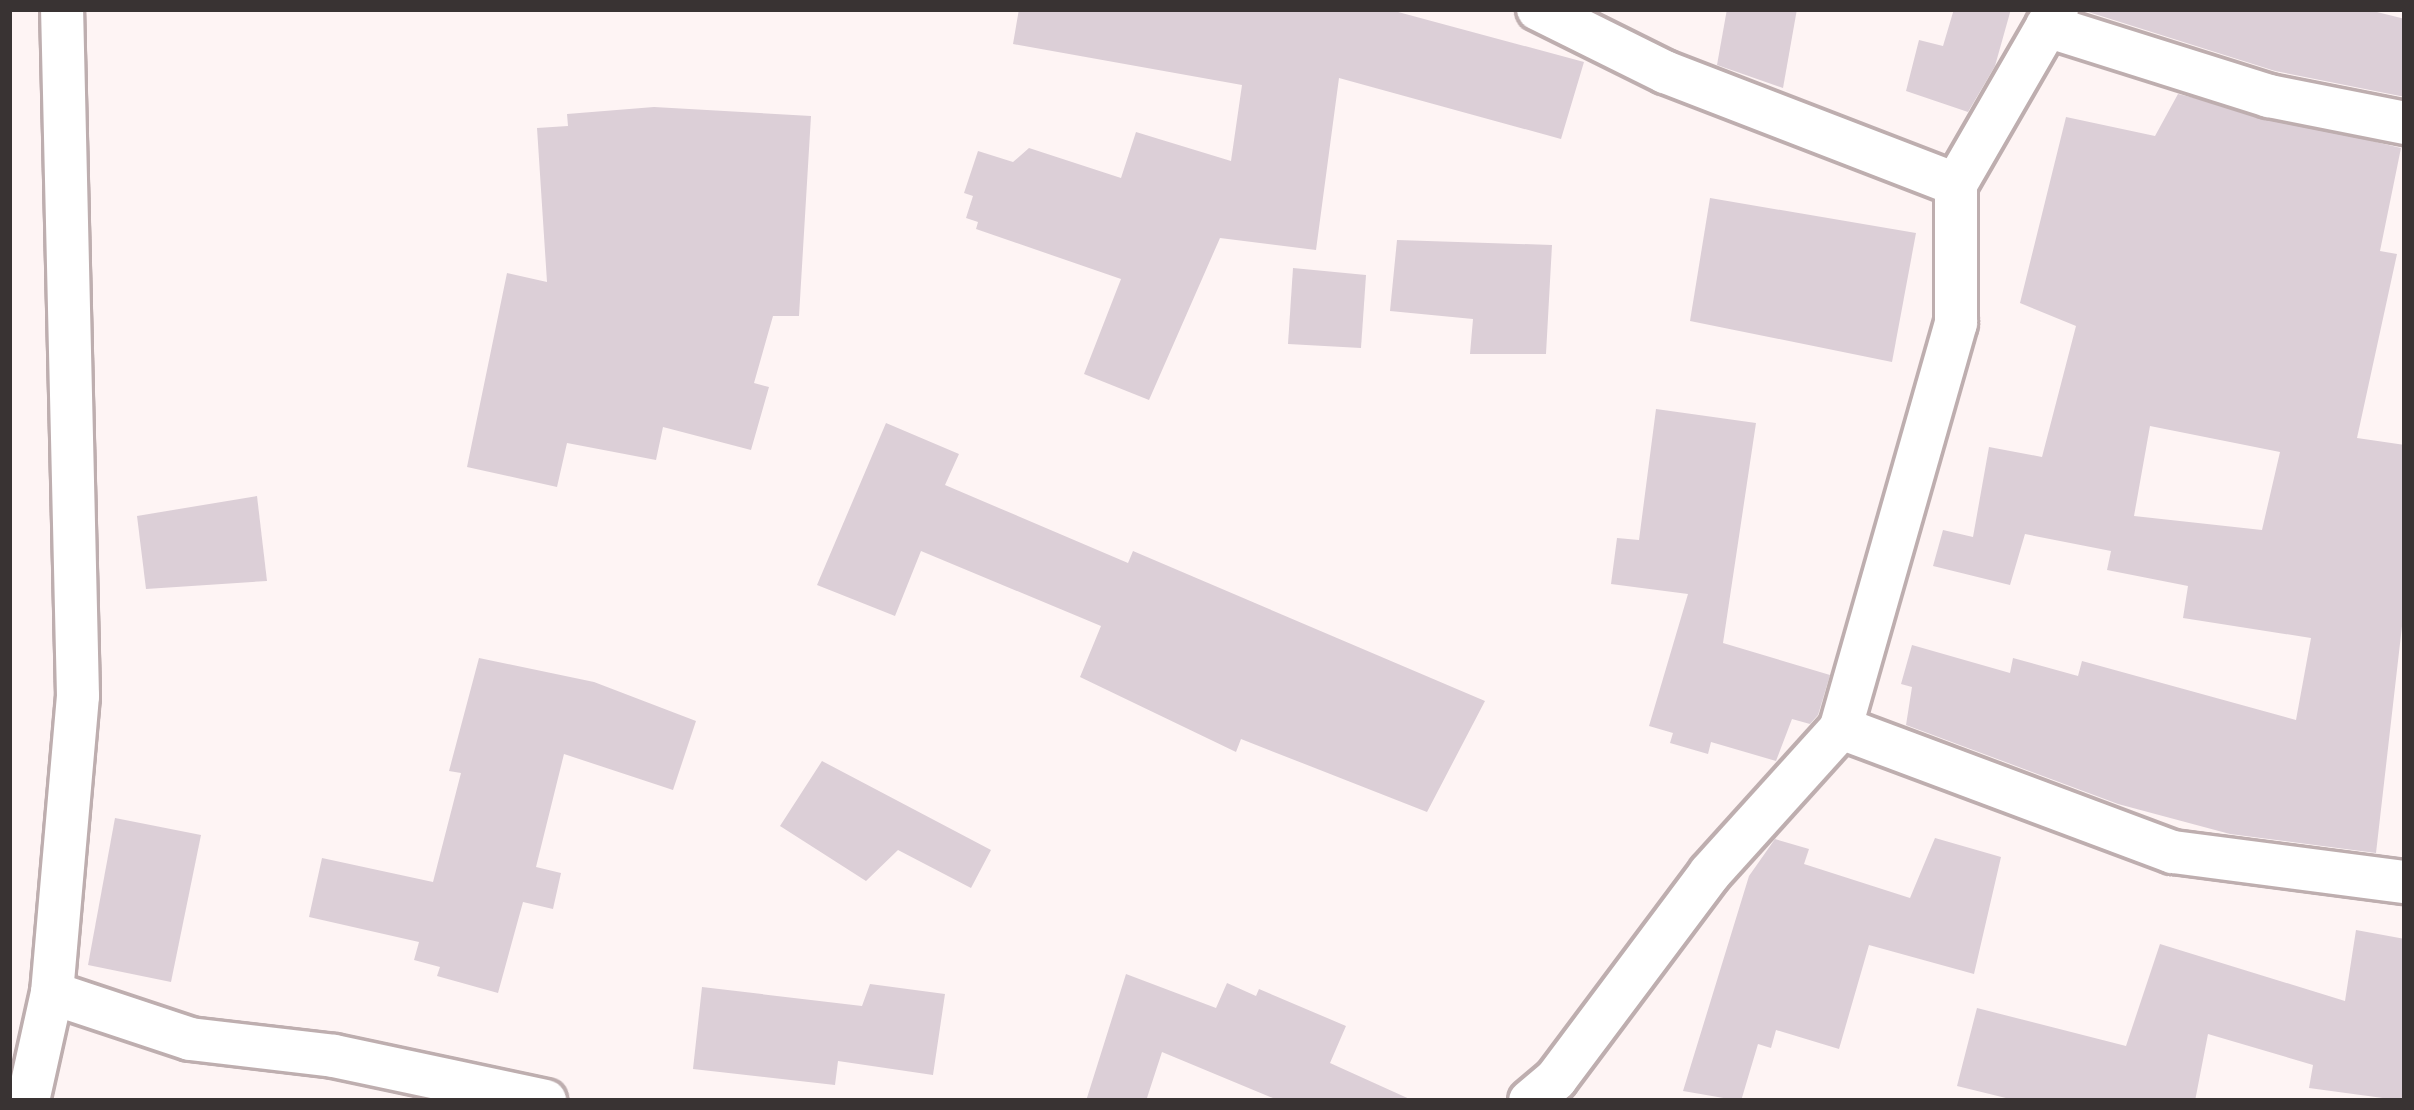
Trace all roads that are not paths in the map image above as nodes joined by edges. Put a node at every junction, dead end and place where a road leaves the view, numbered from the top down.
1 (62, 9) edge
2 (1538, 9) edge
3 (2052, 18) edge
4 (2405, 123) edge
5 (1955, 184) junction
6 (1841, 728) junction
7 (2405, 882) edge
8 (52, 993) junction
9 (28, 1101) edge
10 (545, 1101) edge
11 (1530, 1101) edge

1 - 8 street
2 - 5 street
3 - 4 street
3 - 5 street
5 - 6 street
6 - 7 street
6 - 11 street
8 - 9 street
8 - 10 street

